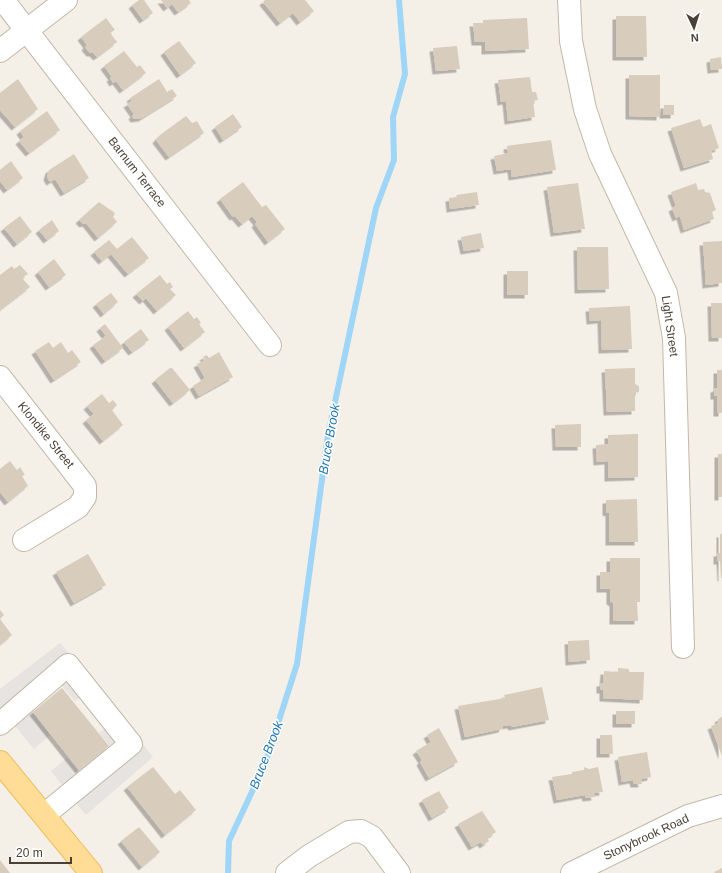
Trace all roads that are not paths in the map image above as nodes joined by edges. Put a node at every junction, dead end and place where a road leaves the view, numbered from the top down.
1 (3, 0) edge
2 (66, 0) edge
3 (569, 0) edge
4 (27, 30) junction
5 (0, 51) edge
6 (270, 345) dead end
7 (0, 377) edge
8 (24, 540) dead end
9 (683, 647) dead end
10 (0, 724) edge
11 (0, 762) edge
12 (722, 806) edge
13 (44, 815) junction
14 (91, 873) edge
15 (287, 873) edge
16 (398, 873) edge
17 (572, 873) edge

1 - 4 street, Barnum Terrace
2 - 4 street
3 - 9 street, Light Street
4 - 5 street
4 - 6 street, Barnum Terrace
7 - 8 street, Klondike Street
10 - 13 street
11 - 13 main road
12 - 17 street, Stonybrook Road
13 - 14 main road
15 - 16 street

